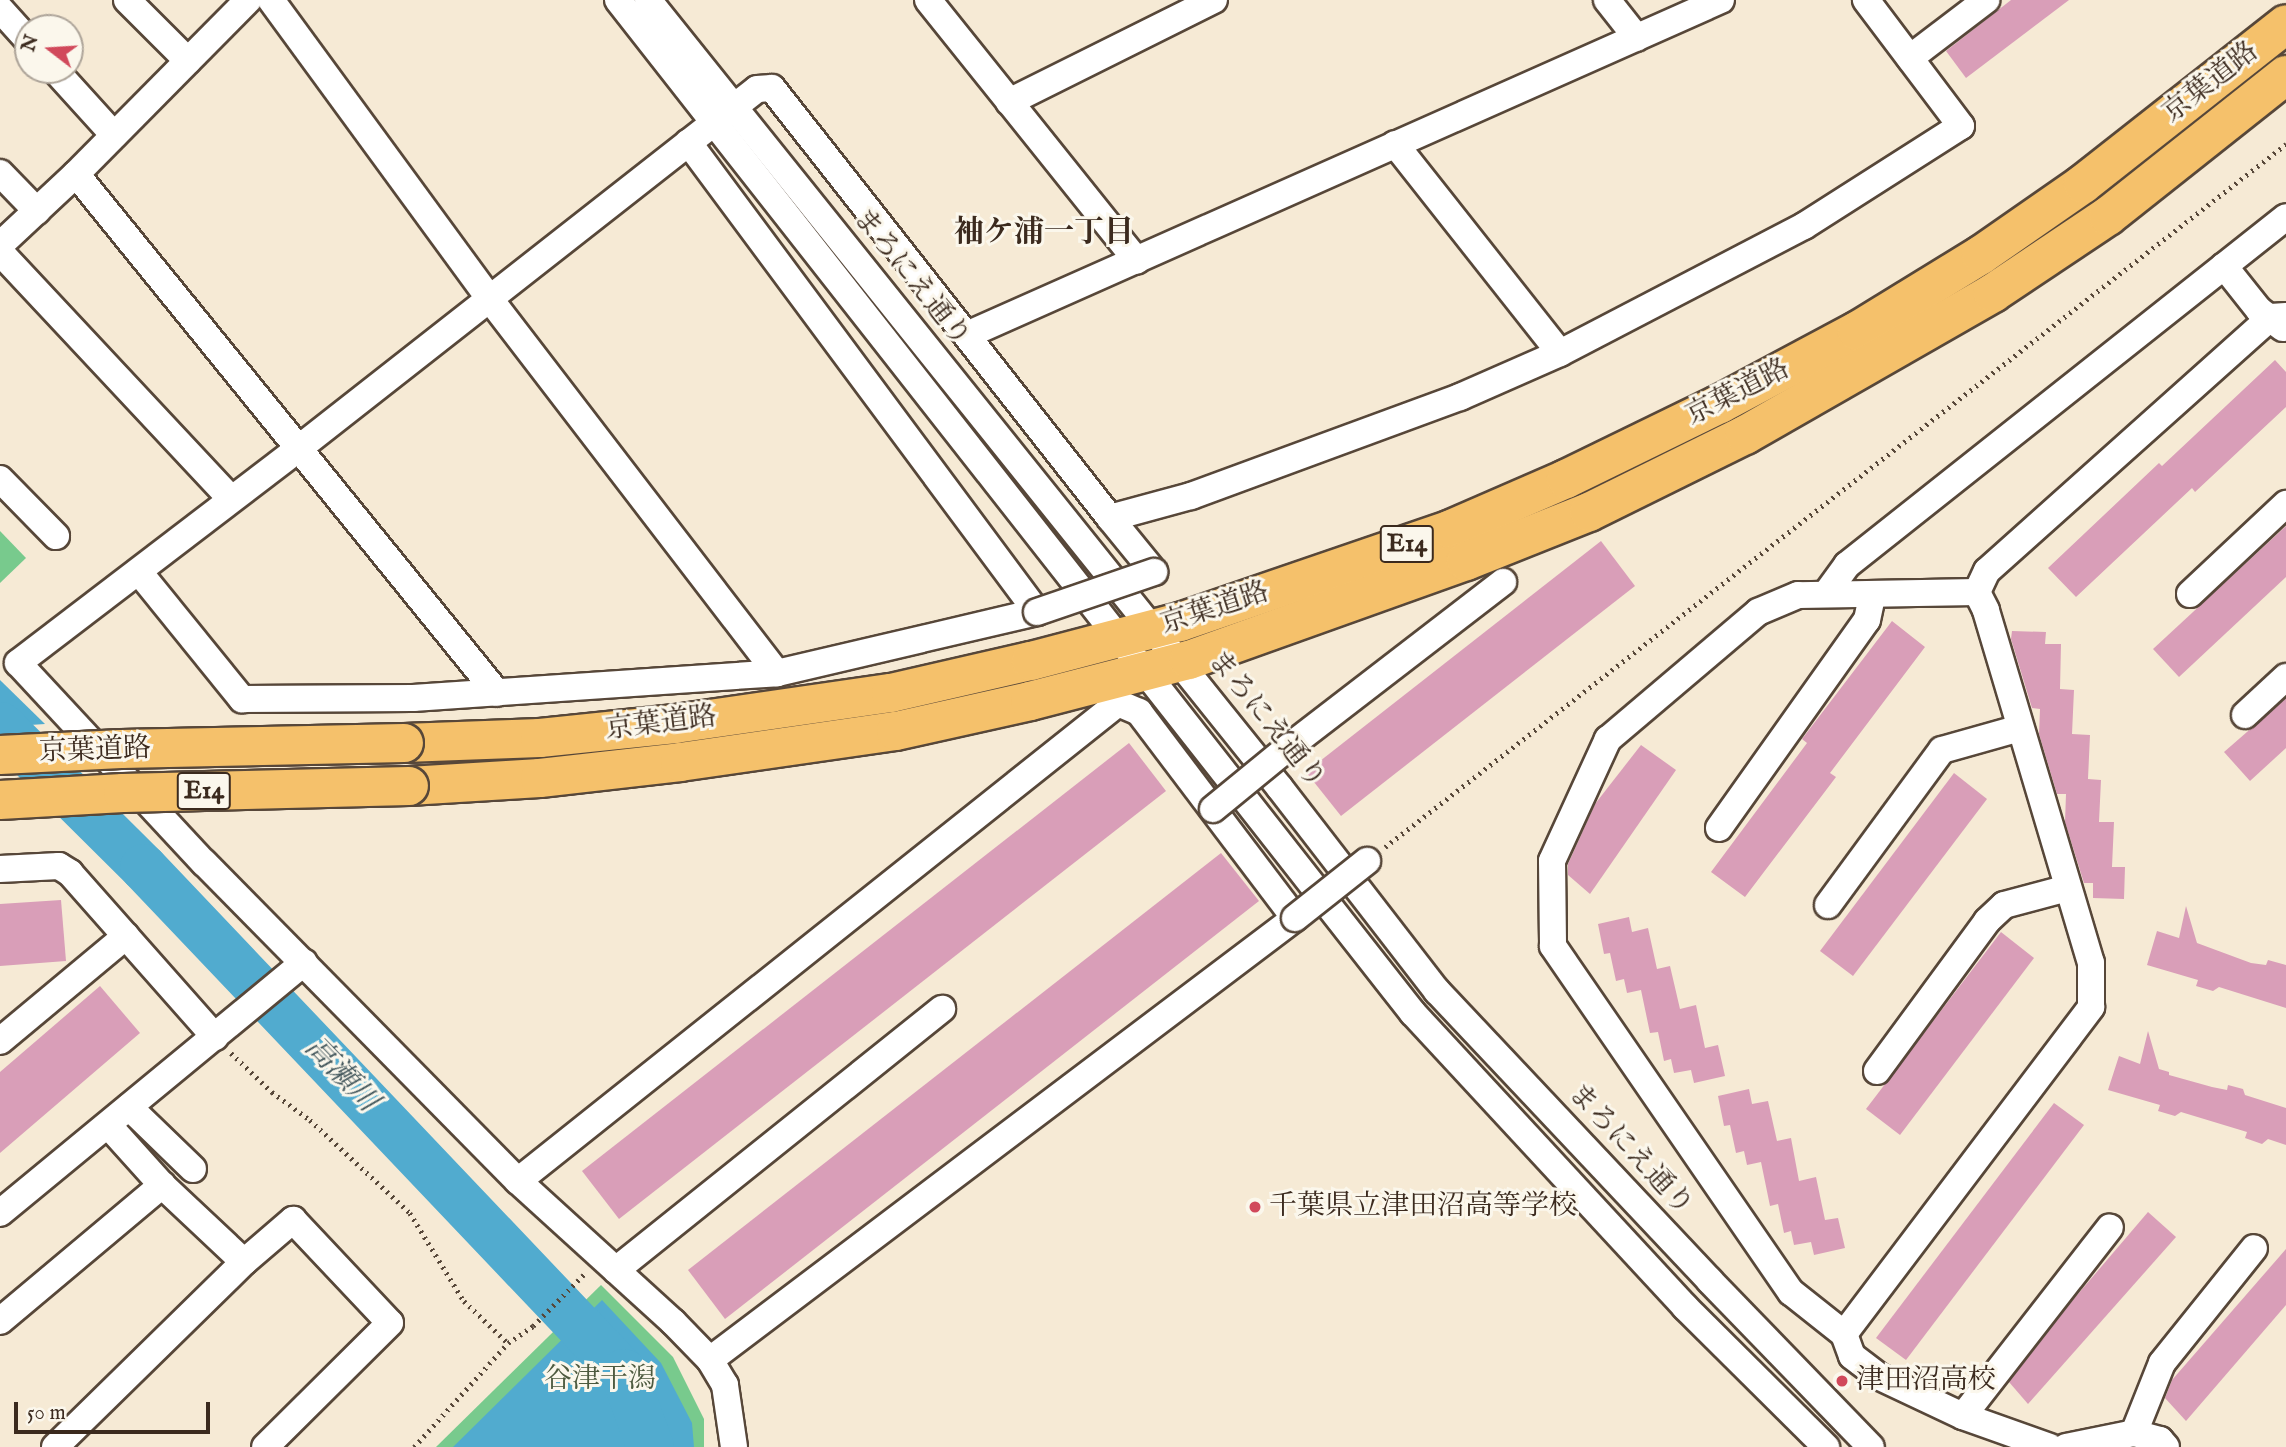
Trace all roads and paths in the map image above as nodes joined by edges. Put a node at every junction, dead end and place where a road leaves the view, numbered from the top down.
1 (127, 0) edge
2 (248, 0) edge
3 (271, 0) edge
4 (618, 0) edge
5 (648, 0) edge
6 (928, 0) edge
7 (1214, 0) edge
8 (1607, 0) edge
9 (1721, 0) edge
10 (1866, 0) edge
11 (1986, 0) edge
12 (0, 9) edge
13 (14, 24) edge
14 (2286, 24) edge
15 (1637, 38) junction
16 (1910, 58) junction
17 (188, 61) junction
18 (2286, 75) edge
19 (68, 84) edge
20 (1009, 102) junction
21 (724, 114) junction
22 (114, 135) junction
23 (688, 142) junction
24 (1395, 144) junction
25 (2286, 144) edge
26 (0, 173) edge
27 (76, 174) junction
28 (37, 211) junction
29 (2286, 217) edge
30 (0, 245) edge
31 (0, 252) edge
32 (1137, 261) junction
33 (2224, 266) junction
34 (489, 298) junction
35 (2281, 321) edge
36 (967, 335) junction
37 (1560, 353) junction
38 (298, 449) junction
39 (0, 479) edge
40 (231, 499) junction
41 (2286, 504) edge
42 (1110, 518) junction
43 (56, 536) dead end
44 (139, 572) junction
45 (1503, 582) dead end
46 (1977, 592) junction
47 (1826, 594) junction
48 (2190, 594) dead end
49 (1872, 596) junction
50 (1037, 612) junction
51 (1135, 634) junction
52 (1162, 668) junction
53 (777, 673) junction
54 (2286, 677) edge
55 (497, 693) junction
56 (2245, 715) dead end
57 (2020, 728) junction
58 (0, 755) edge
59 (0, 800) edge
60 (1213, 809) junction
61 (1718, 828) dead end
62 (1367, 861) joint
63 (0, 869) edge
64 (2068, 888) junction
65 (1828, 905) dead end
66 (1296, 918) junction
67 (125, 936) junction
68 (298, 967) junction
69 (942, 1009) dead end
70 (215, 1038) junction
71 (0, 1041) edge
72 (1877, 1071) dead end
73 (129, 1107) junction
74 (108, 1125) junction
75 (193, 1169) dead end
76 (518, 1181) junction
77 (162, 1185) junction
78 (0, 1213) edge
79 (2110, 1227) dead end
80 (2254, 1248) dead end
81 (244, 1262) junction
82 (588, 1269) dead end
83 (616, 1269) junction
84 (0, 1321) edge
85 (1844, 1334) junction
86 (508, 1343) junction
87 (710, 1360) junction
88 (1963, 1416) junction
89 (2134, 1433) junction
90 (55, 1447) edge
91 (265, 1447) edge
92 (414, 1447) edge
93 (734, 1447) edge
94 (1826, 1447) edge
95 (1871, 1447) edge
96 (2050, 1447) edge
97 (2066, 1447) edge
98 (2166, 1447) edge

1 - 17 street
2 - 17 street
3 - 34 street
4 - 21 street, まろにえ通り
5 - 21 street, まろにえ通り
6 - 20 street
7 - 20 street
8 - 15 street
9 - 15 street
10 - 16 street
11 - 16 street
12 - 13 street
14 - 51 highway, 京葉道路 / E14
15 - 24 street
16 - 37 street
17 - 22 street
18 - 52 highway, 京葉道路 / E14
19 - 22 street
20 - 32 street
21 - 23 street
21 - 36 street
21 - 51 street, まろにえ通り
21 - 51 street, まろにえ通り
22 - 27 street
23 - 34 street
23 - 50 street
24 - 32 street
24 - 37 street
25 - 62 path
26 - 28 street
27 - 28 street
27 - 38 street
28 - 30 street
29 - 33 street
31 - 40 street
32 - 36 street
33 - 35 street
33 - 47 street
34 - 38 street
34 - 53 street
35 - 46 street
36 - 42 street
37 - 42 street
38 - 40 street
38 - 55 street
39 - 43 street
40 - 44 street
41 - 48 street
42 - 50 street, bridge
44 - 55 street
44 - 68 street
45 - 60 street, bridge
46 - 49 street
46 - 57 street
47 - 49 street
47 - 85 street
49 - 61 street
50 - 53 street
51 - 52 street, まろにえ通り
51 - 52 street, まろにえ通り
51 - 58 highway, 京葉道路 / E14, bridge
52 - 59 highway, 京葉道路 / E14, bridge
52 - 94 street, まろにえ通り
52 - 95 street, まろにえ通り
53 - 55 street
54 - 56 street
57 - 64 street
57 - 65 street
60 - 66 street
60 - 76 street
62 - 66 street, bridge
63 - 67 street
64 - 72 street
64 - 85 street
66 - 87 street
67 - 70 street
67 - 71 street
68 - 70 street
68 - 76 street
69 - 83 street
70 - 73 street
70 - 86 path
73 - 74 street
73 - 75 street
74 - 77 street
74 - 78 street
76 - 83 street
77 - 81 street
77 - 84 street
79 - 88 street
80 - 89 street
81 - 90 street
81 - 91 street
82 - 86 path
83 - 87 street
85 - 88 street
86 - 92 path
87 - 93 street
88 - 96 street
89 - 97 street
89 - 98 street

